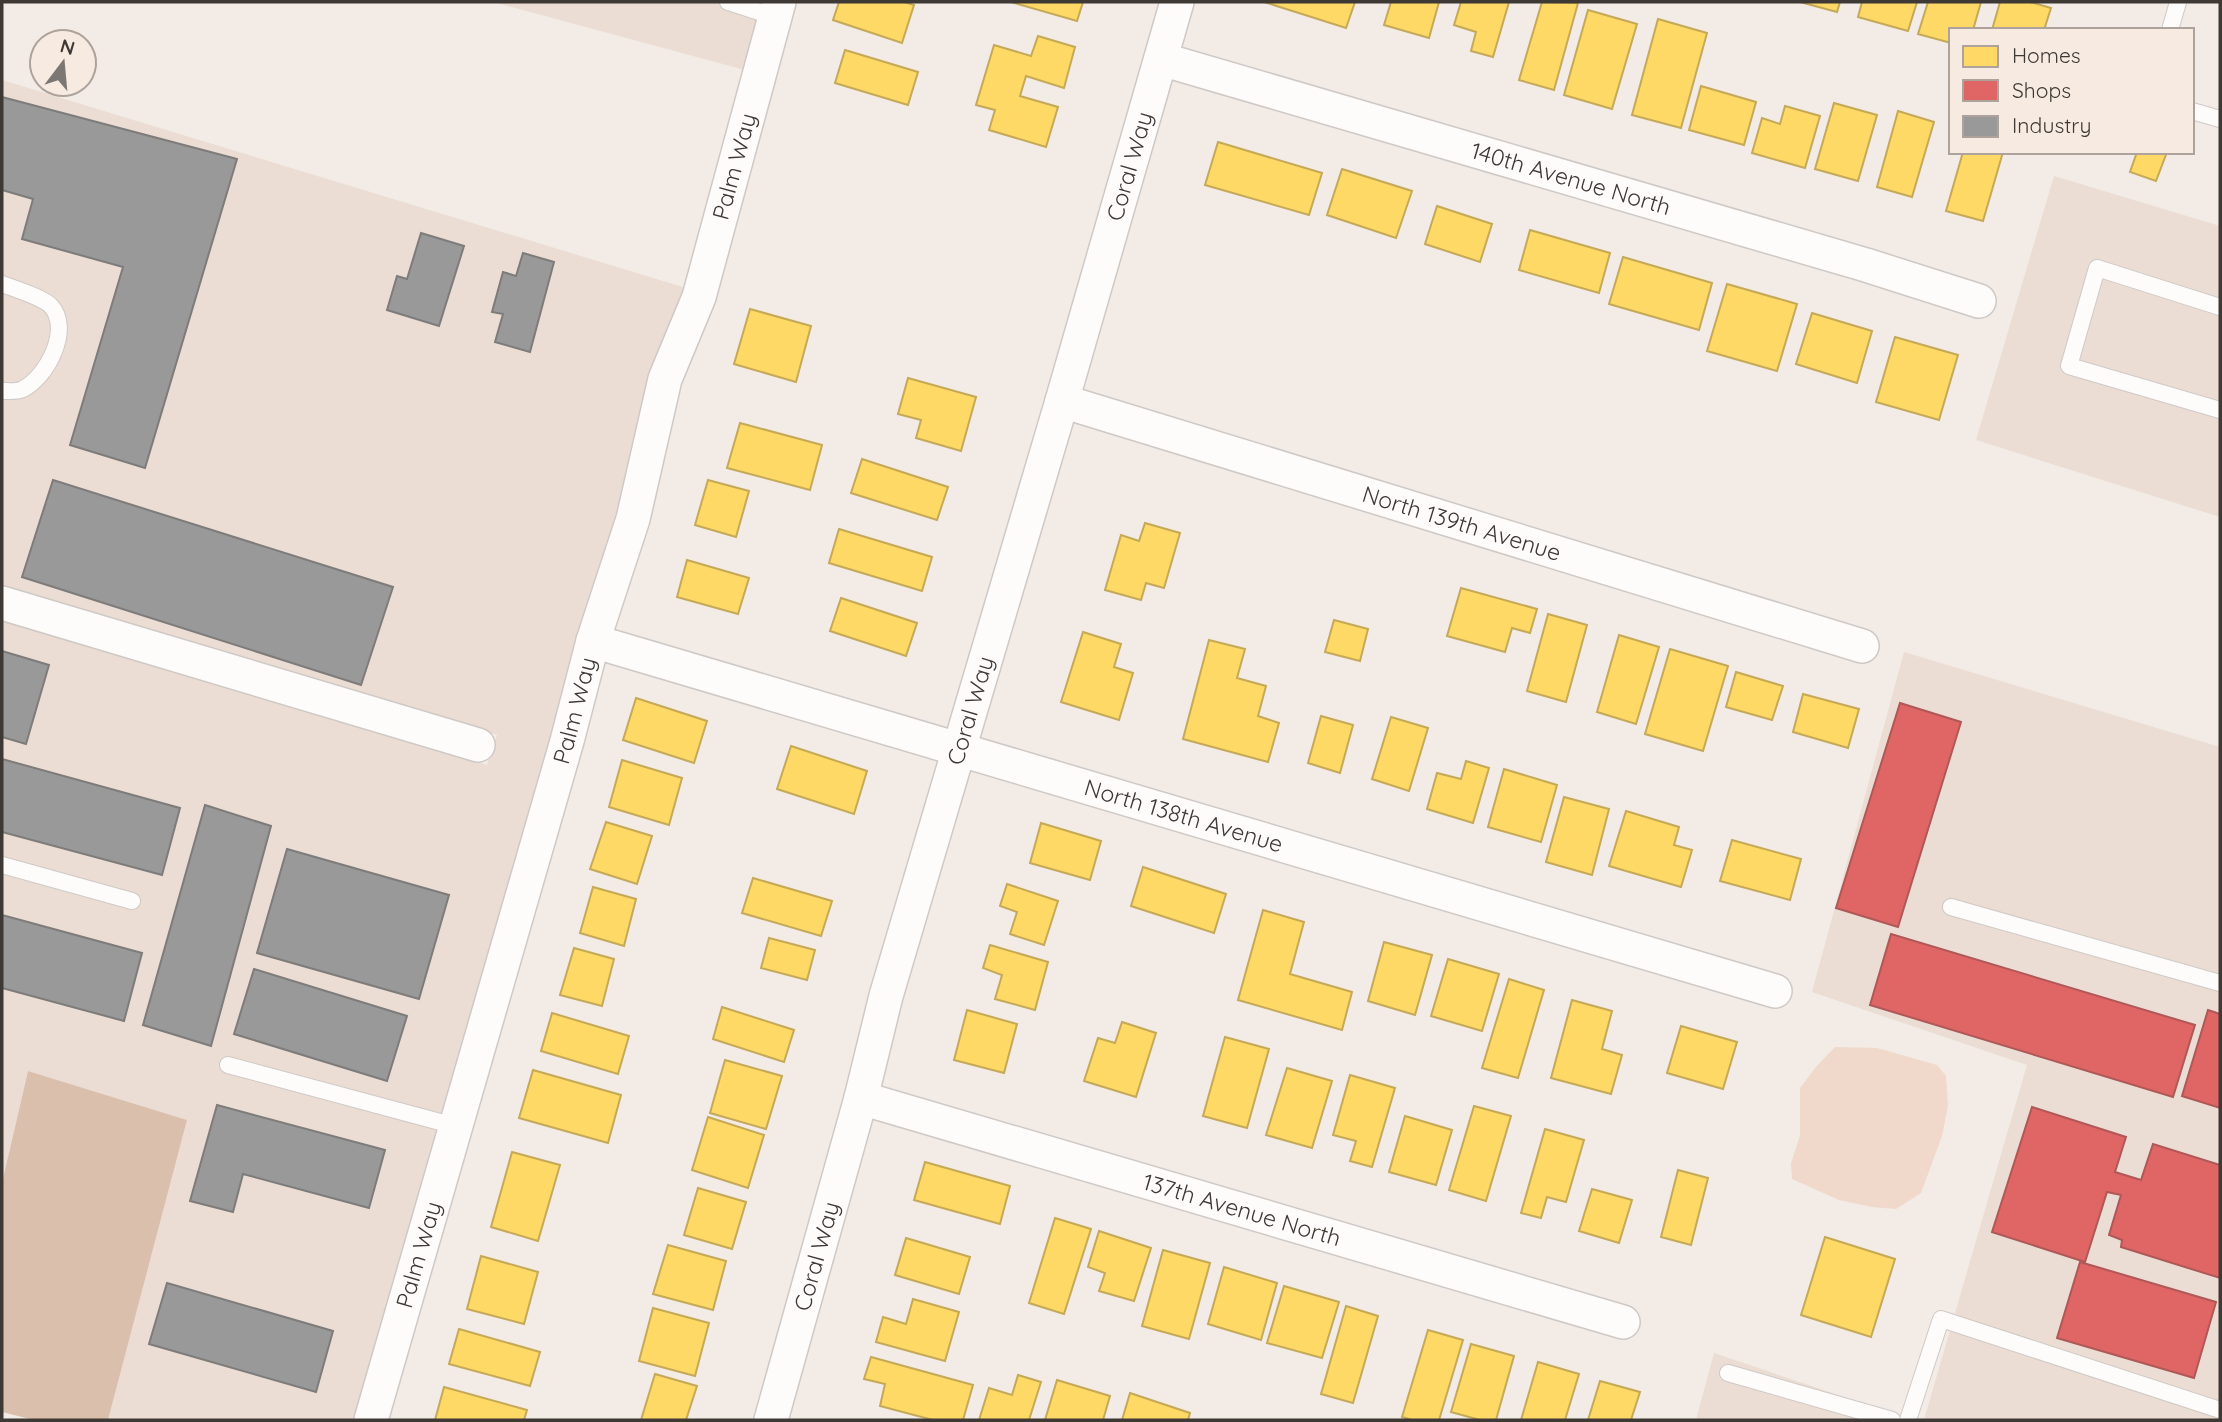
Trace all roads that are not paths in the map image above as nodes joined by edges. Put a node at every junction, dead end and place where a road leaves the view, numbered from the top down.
1 (728, 2) edge
2 (1177, 2) edge
3 (2178, 2) edge
4 (777, 9) edge
5 (2171, 28) edge
6 (1161, 59) junction
7 (2194, 112) edge
8 (2220, 119) edge
9 (2, 284) edge
10 (1979, 302) dead end
11 (2220, 307) edge
12 (2, 391) edge
13 (1062, 401) junction
14 (2220, 410) edge
15 (2, 603) edge
16 (593, 641) junction
17 (1862, 646) dead end
18 (478, 745) dead end
19 (959, 749) junction
20 (2, 865) edge
21 (132, 901) dead end
22 (1951, 907) dead end
23 (2220, 983) edge
24 (1775, 991) dead end
25 (228, 1065) dead end
26 (862, 1098) junction
27 (455, 1126) junction
28 (1623, 1322) dead end
29 (1728, 1373) dead end
30 (2218, 1413) edge
31 (371, 1420) edge
32 (771, 1420) edge
33 (1892, 1420) edge
34 (1908, 1420) edge

1 - 4 lane
2 - 6 street, Coral Way
3 - 5 lane
4 - 16 street, Palm Way
6 - 10 street, 140th Avenue North
6 - 13 street, Coral Way
7 - 8 lane
9 - 12 lane
11 - 14 lane
13 - 17 street, North 139th Avenue
13 - 19 street, Coral Way
15 - 18 street
16 - 19 street, North 138th Avenue
16 - 27 street, Palm Way
19 - 24 street, North 138th Avenue
19 - 26 street, Coral Way
20 - 21 lane
22 - 23 lane
25 - 27 lane
26 - 28 street, 137th Avenue North
26 - 32 street, Coral Way
27 - 31 street, Palm Way
29 - 33 lane
30 - 34 lane

